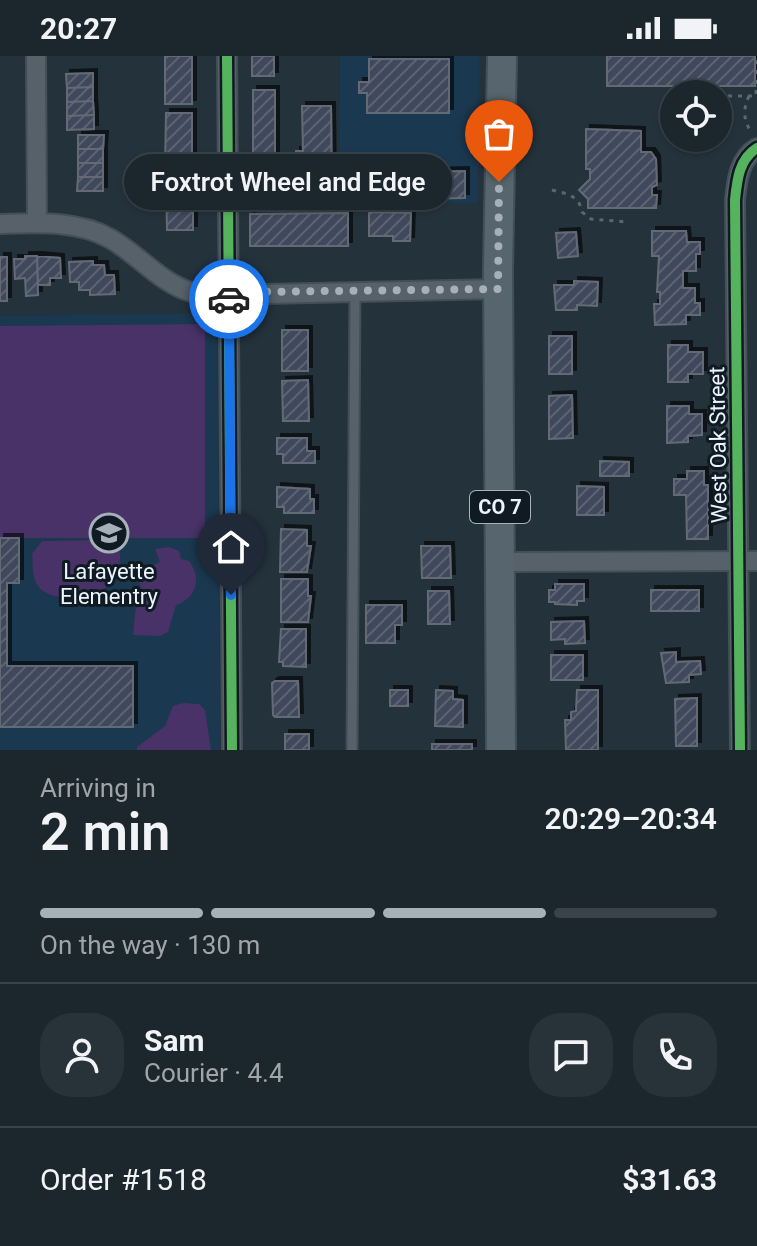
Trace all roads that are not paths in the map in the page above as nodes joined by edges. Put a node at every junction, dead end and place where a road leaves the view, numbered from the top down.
1 (36, 56) edge
2 (227, 56) edge
3 (502, 56) edge
4 (754, 140) edge
5 (37, 223) junction
6 (0, 224) edge
7 (498, 289) junction
8 (355, 291) junction
9 (229, 294) junction
10 (748, 422) edge
11 (748, 560) edge
12 (500, 562) junction
13 (232, 750) edge
14 (352, 750) edge
15 (501, 750) edge
16 (740, 750) edge

1 - 5 street
2 - 9 street
3 - 7 main road, CO 7
4 - 10 street, West Oak Street
5 - 6 street
5 - 9 street
7 - 8 street
7 - 12 main road, CO 7
8 - 9 street
8 - 14 lane
9 - 13 street
10 - 11 street, West Oak Street
11 - 12 street
11 - 16 street, West Oak Street
12 - 15 main road, CO 7

